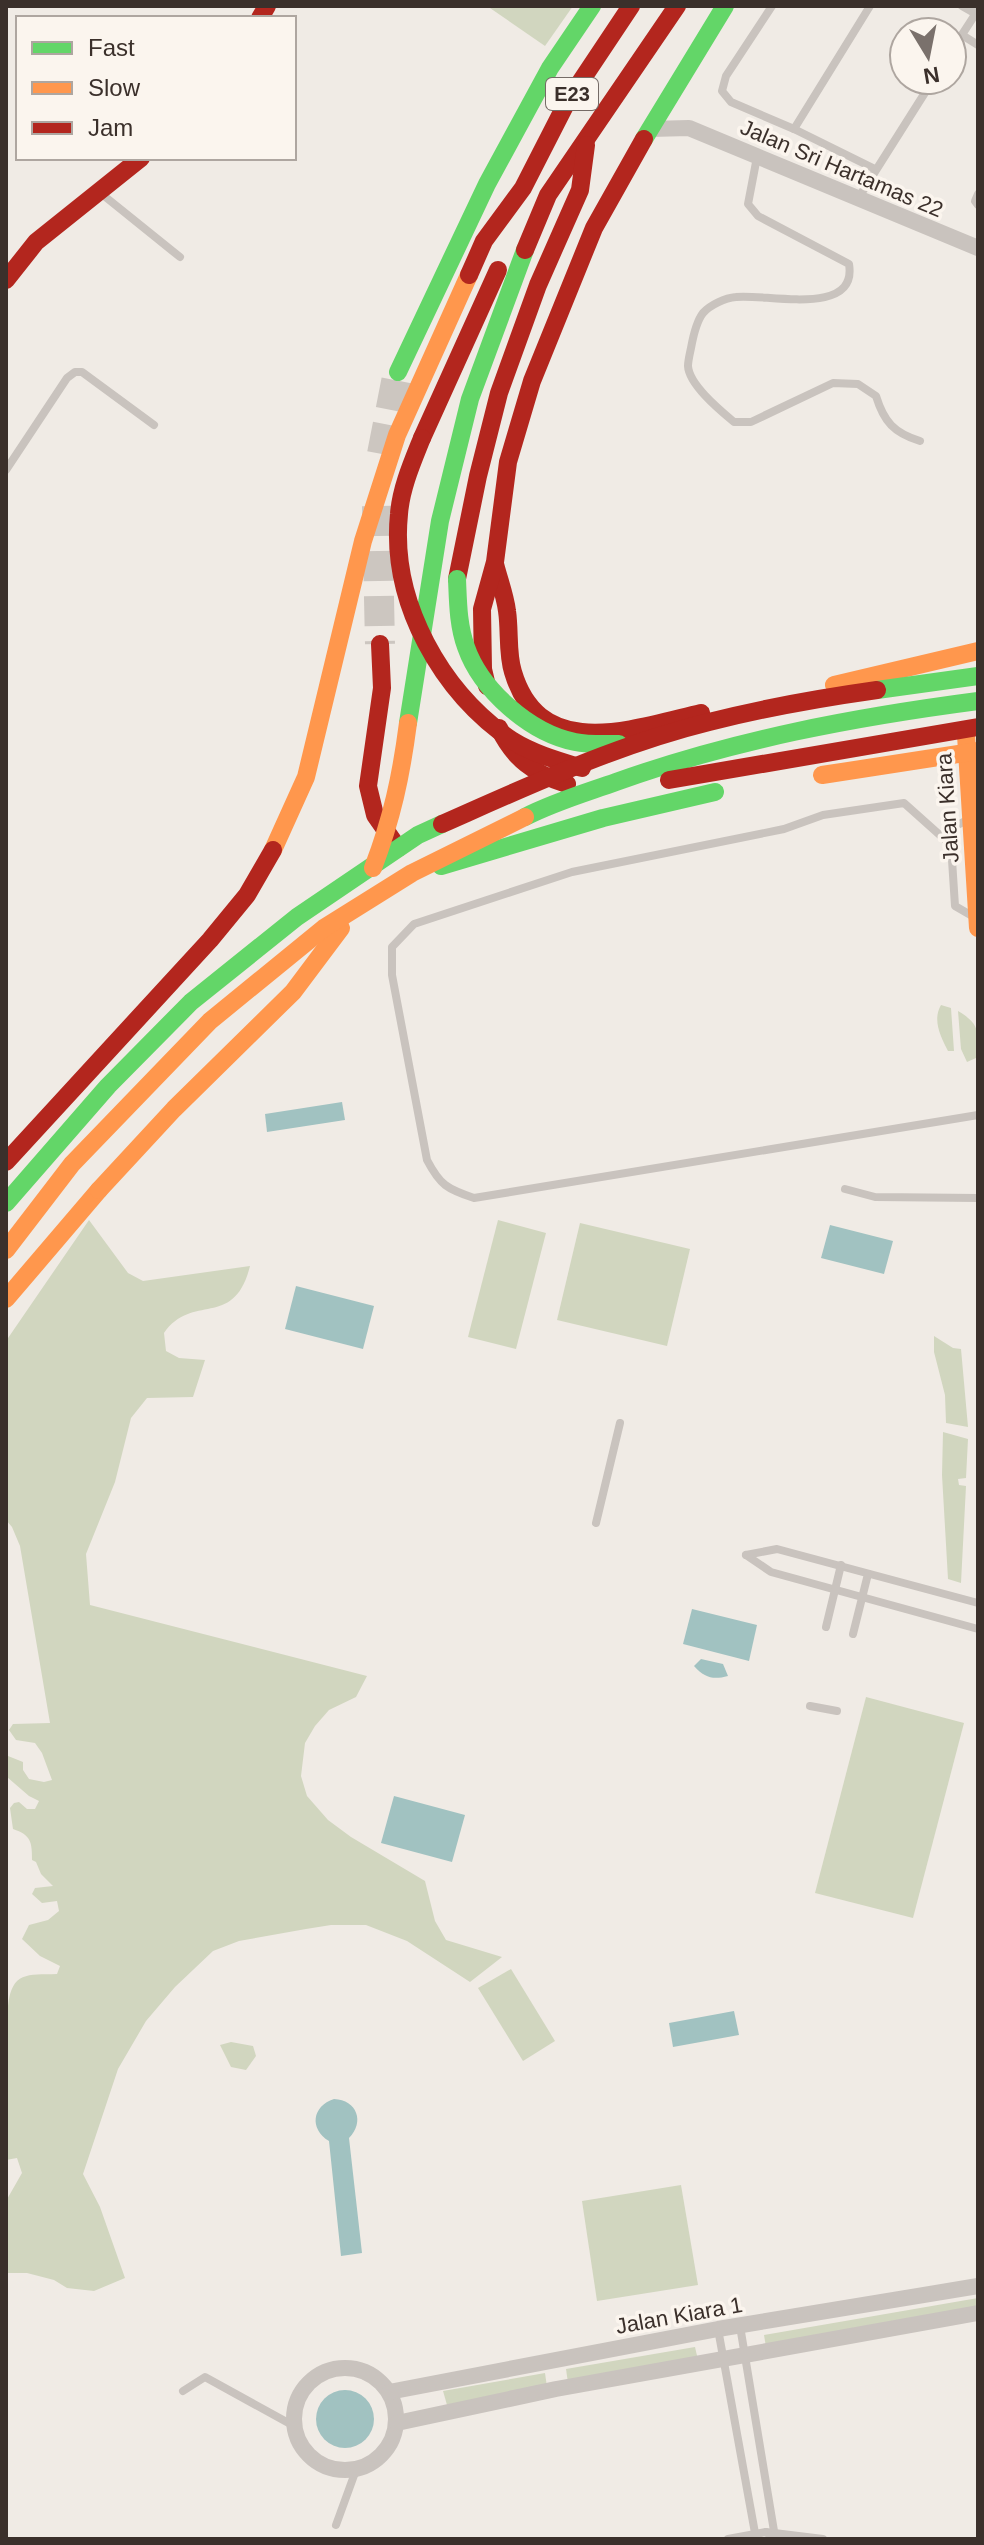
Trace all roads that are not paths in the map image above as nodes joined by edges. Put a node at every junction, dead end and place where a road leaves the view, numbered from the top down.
1 (592, 6) edge
2 (631, 6) edge
3 (677, 6) edge
4 (725, 6) edge
5 (772, 6) edge
6 (870, 6) edge
7 (962, 6) edge
8 (977, 12) edge
9 (676, 83) junction
10 (923, 96) edge
11 (689, 128) junction
12 (650, 129) junction
13 (794, 129) junction
14 (587, 139) junction
15 (757, 156) junction
16 (139, 160) edge
17 (875, 169) junction
18 (523, 188) junction
19 (100, 191) junction
20 (978, 194) edge
21 (859, 197) junction
22 (978, 205) edge
23 (36, 242) junction
24 (978, 248) edge
25 (6, 253) edge
26 (180, 257) dead end
27 (6, 280) edge
28 (398, 372) tunnel mouth
29 (154, 425) dead end
30 (920, 441) dead end
31 (6, 470) edge
32 (495, 562) junction
33 (380, 644) tunnel mouth
34 (978, 651) edge
35 (978, 668) edge
36 (973, 681) edge
37 (978, 701) edge
38 (973, 718) edge
39 (978, 751) edge
40 (804, 778) dead end
41 (723, 791) dead end
42 (972, 817) junction
43 (951, 845) junction
44 (494, 852) junction
45 (978, 920) edge
46 (978, 928) edge
47 (978, 1115) edge
48 (6, 1162) edge
49 (845, 1189) dead end
50 (978, 1198) edge
51 (6, 1203) edge
52 (6, 1250) edge
53 (6, 1299) edge
54 (620, 1423) dead end
55 (596, 1523) dead end
56 (841, 1565) junction
57 (868, 1574) junction
58 (834, 1589) junction
59 (861, 1597) junction
60 (978, 1603) edge
61 (826, 1627) dead end
62 (978, 1629) edge
63 (853, 1634) dead end
64 (810, 1706) dead end
65 (837, 1711) dead end
66 (978, 2286) edge
67 (978, 2313) edge
68 (740, 2326) junction
69 (718, 2329) junction
70 (744, 2354) junction
71 (724, 2357) junction
72 (183, 2391) dead end
73 (389, 2392) junction
74 (397, 2423) junction
75 (294, 2426) junction
76 (356, 2470) junction
77 (336, 2525) dead end
78 (755, 2533) junction
79 (772, 2534) edge
80 (728, 2539) edge
81 (823, 2539) edge

1 - 28 main road
2 - 18 main road, E23
3 - 14 main road, E23
4 - 9 main road
5 - 13 lane
6 - 13 lane
7 - 8 lane
9 - 11 street
9 - 12 main road
10 - 17 lane
11 - 12 street, Jalan Sri Hartamas 22
11 - 15 street, Jalan Sri Hartamas 22
12 - 32 main road
13 - 17 lane
14 - 35 main road, bridge
14 - 53 main road, bridge
15 - 21 street, Jalan Sri Hartamas 22
15 - 30 lane
16 - 19 main road
17 - 21 lane
18 - 38 main road, bridge
18 - 48 main road
19 - 23 main road
19 - 26 lane
20 - 22 lane
21 - 24 street, Jalan Sri Hartamas 22
23 - 25 main road
23 - 27 main road
29 - 31 lane
32 - 34 main road
32 - 36 main road
33 - 44 main road
36 - 38 main road, Jalan Kiara
36 - 51 main road, bridge
37 - 52 main road, bridge
38 - 42 main road, Jalan Kiara
38 - 44 main road
39 - 40 main road, bridge
41 - 44 main road
42 - 43 lane
42 - 45 main road, Jalan Kiara
43 - 45 lane
43 - 47 lane
45 - 46 main road, Jalan Kiara
49 - 50 lane
54 - 55 lane
56 - 57 lane
56 - 58 lane
56 - 58 lane
57 - 59 lane
57 - 60 lane
58 - 59 lane
58 - 61 lane
59 - 62 lane
59 - 63 lane
64 - 65 lane
66 - 68 street, Jalan Kiara 1
67 - 70 street
68 - 69 street, Jalan Kiara 1
68 - 70 lane
69 - 71 lane
69 - 73 street, Jalan Kiara 1
70 - 71 street
70 - 79 lane
71 - 74 street
71 - 78 lane
72 - 75 lane
73 - 74 street
73 - 75 street
74 - 76 street
75 - 76 street
76 - 77 lane
78 - 79 lane
78 - 80 lane
79 - 81 lane

